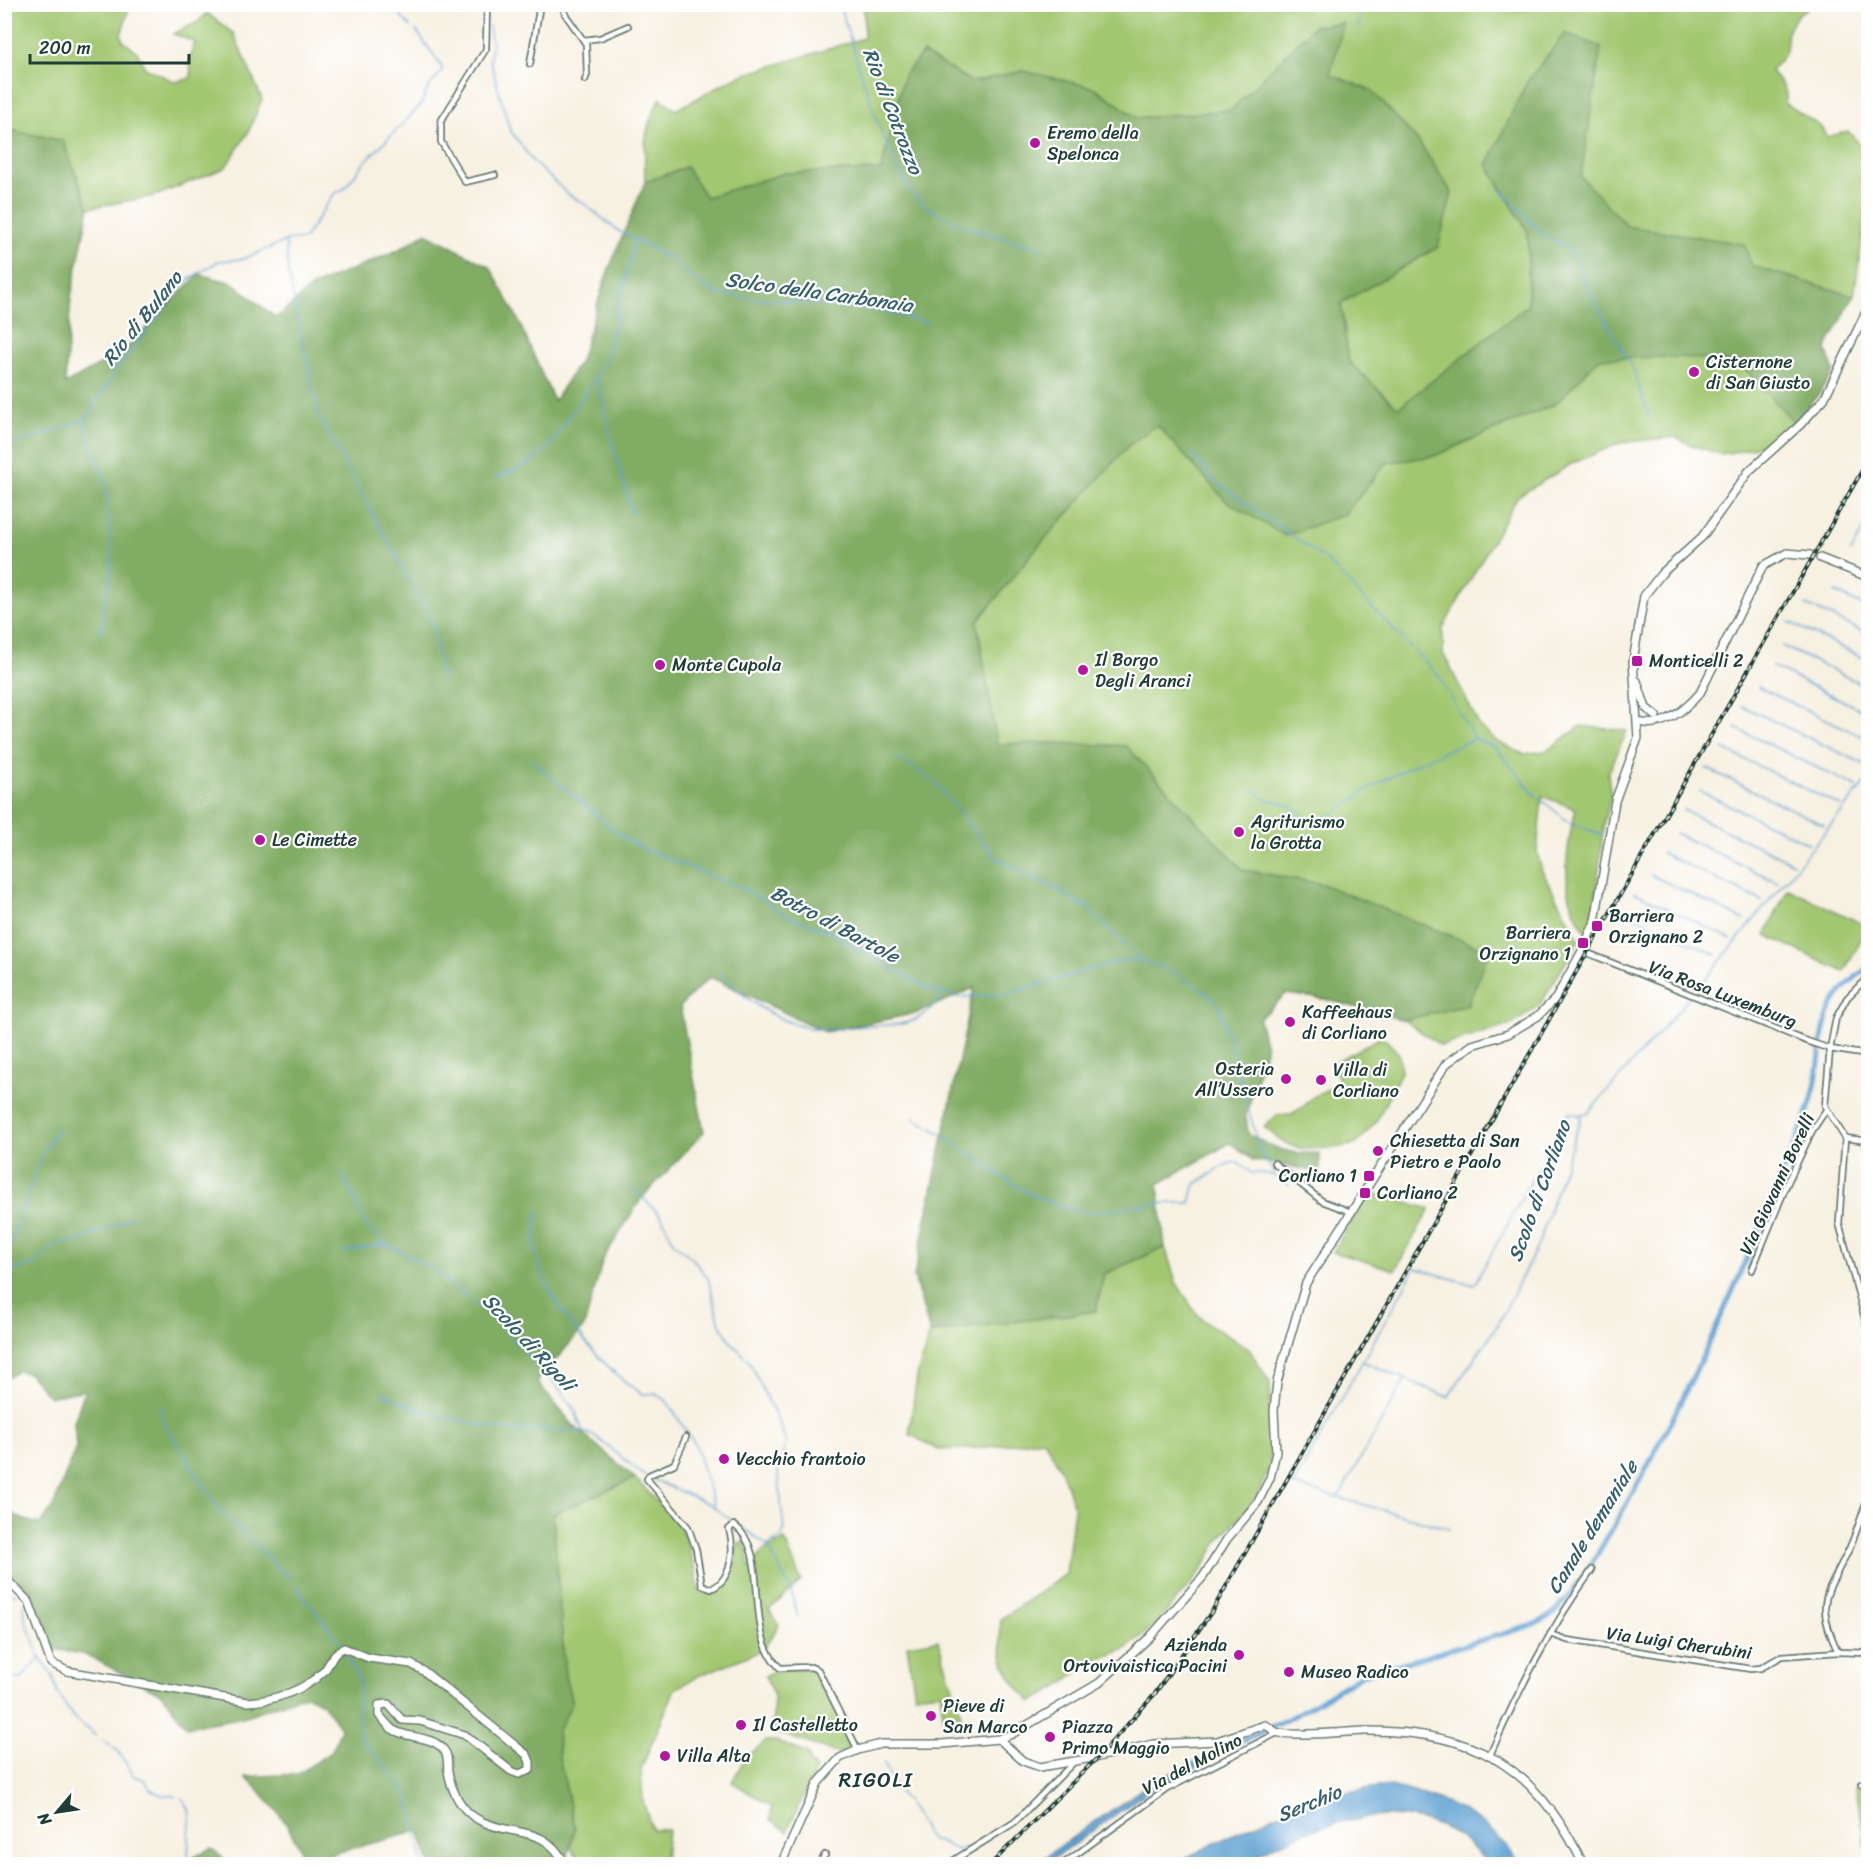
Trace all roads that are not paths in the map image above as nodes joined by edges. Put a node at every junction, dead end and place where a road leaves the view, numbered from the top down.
1 (487, 4) edge
2 (540, 4) edge
3 (562, 4) edge
4 (628, 26) dead end
5 (584, 40) junction
6 (530, 64) dead end
7 (585, 80) dead end
8 (495, 175) dead end
9 (1869, 308) edge
10 (1810, 555) dead end
11 (1820, 558) dead end
12 (1869, 577) edge
13 (1634, 674) junction
14 (1655, 720) junction
15 (1639, 722) junction
16 (1636, 748) junction
17 (1590, 954) dead end
18 (1869, 977) edge
19 (1830, 1049) junction
20 (1869, 1055) edge
21 (1826, 1110) junction
22 (1845, 1138) junction
23 (1869, 1141) edge
24 (1274, 1163) dead end
25 (1352, 1212) junction
26 (1752, 1270) dead end
27 (1869, 1330) edge
28 (686, 1437) dead end
29 (1869, 1498) edge
30 (1592, 1570) dead end
31 (4, 1577) edge
32 (1550, 1634) junction
33 (1838, 1652) junction
34 (1869, 1653) edge
35 (1276, 1732) junction
36 (999, 1739) junction
37 (858, 1750) junction
38 (1490, 1755) junction
39 (1074, 1762) junction
40 (1862, 1784) dead end
41 (1869, 1784) edge
42 (825, 1855) dead end
43 (565, 1864) edge
44 (781, 1864) edge
45 (819, 1864) edge
46 (948, 1864) edge
47 (1063, 1864) edge
48 (1583, 1864) edge

1 - 8 street
2 - 6 street
3 - 5 street
4 - 5 street
5 - 7 street
9 - 13 main road
10 - 14 main road
11 - 12 main road
13 - 14 main road
13 - 15 main road
14 - 15 main road
14 - 16 main road
15 - 16 main road
16 - 25 main road
17 - 19 street, Via Rosa Luxemburg
18 - 19 street
19 - 20 street
19 - 21 street
21 - 22 street
21 - 26 street, Via Giovanni Borelli
22 - 23 street
22 - 27 street
24 - 25 street
25 - 36 main road
28 - 37 street
29 - 33 street
30 - 32 street
31 - 43 main road
32 - 33 street, Via Luigi Cherubini
32 - 38 street
33 - 34 street, Via Luigi Cherubini
35 - 38 main road
35 - 39 main road
35 - 47 street, Via del Molino
36 - 37 main road
36 - 39 main road
37 - 44 main road
38 - 48 main road
39 - 46 street
40 - 41 street
42 - 45 street

